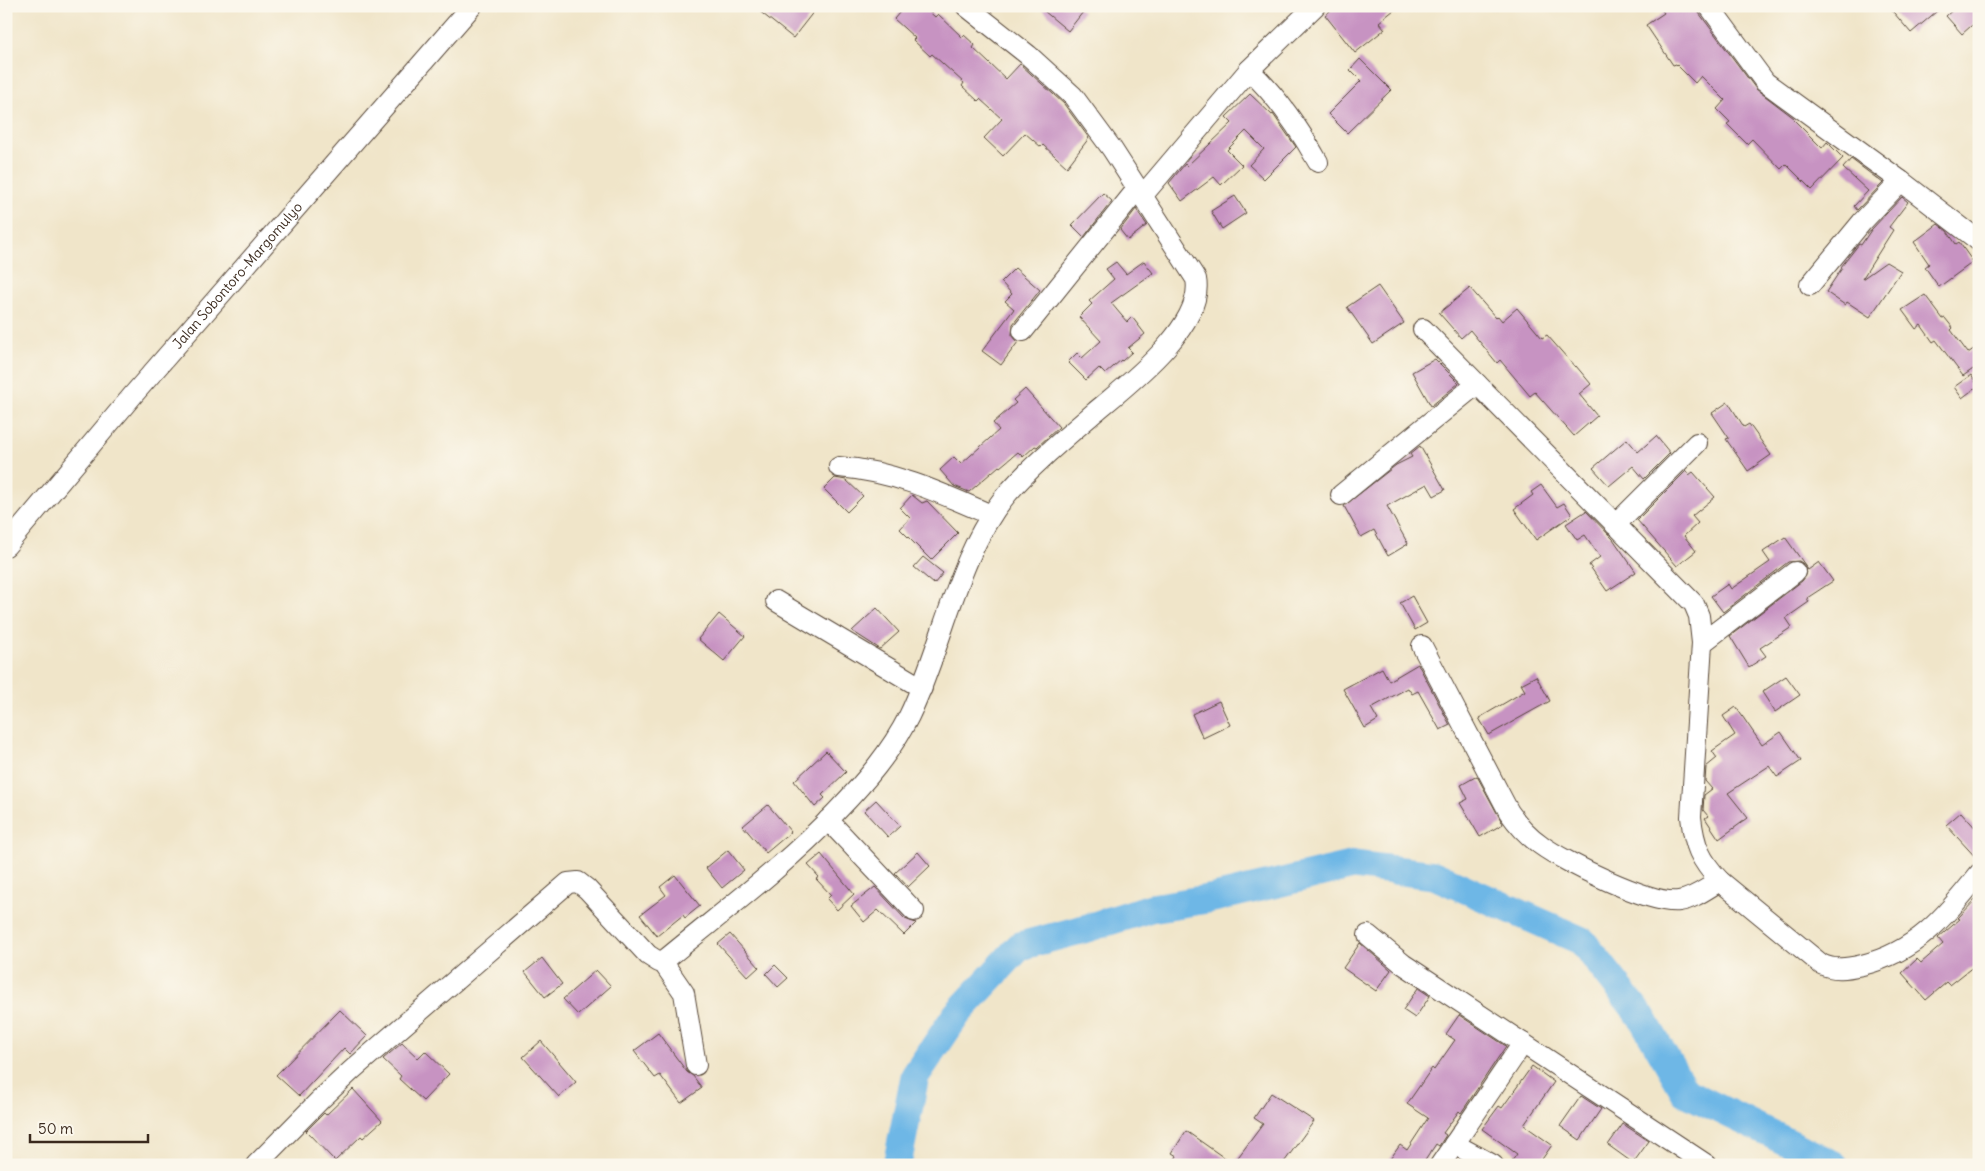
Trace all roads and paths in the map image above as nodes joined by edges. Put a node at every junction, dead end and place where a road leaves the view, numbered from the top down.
1 (472, 6) edge
2 (1316, 6) edge
3 (1709, 6) edge
4 (974, 8) edge
5 (1249, 70) junction
6 (1318, 162) dead end
7 (1901, 181) junction
8 (1140, 192) junction
9 (1979, 241) edge
10 (1810, 285) dead end
11 (1423, 329) dead end
12 (1023, 331) dead end
13 (1477, 384) junction
14 (1697, 443) dead end
15 (839, 467) dead end
16 (1341, 495) dead end
17 (991, 515) junction
18 (1615, 525) junction
19 (6, 546) edge
20 (1795, 572) dead end
21 (776, 601) dead end
22 (1702, 643) junction
23 (1422, 646) dead end
24 (922, 688) junction
25 (828, 820) junction
26 (1979, 874) edge
27 (1720, 880) junction
28 (914, 911) dead end
29 (1368, 935) dead end
30 (662, 961) junction
31 (1523, 1043) junction
32 (696, 1065) dead end
33 (1454, 1144) junction
34 (256, 1165) edge
35 (1440, 1165) edge
36 (1493, 1165) edge
37 (1706, 1165) edge

1 - 19 street, Jalan Sobontoro-Margomulyo
2 - 5 street
3 - 7 street
4 - 8 street
5 - 6 street
5 - 8 street
7 - 9 street
7 - 10 street
8 - 12 street
8 - 17 street
11 - 13 street
13 - 16 street
13 - 18 street
14 - 18 street
15 - 17 street
17 - 24 street
18 - 22 street
20 - 22 street
21 - 24 street
22 - 27 street
23 - 27 street
24 - 25 street
25 - 28 street
25 - 30 street
26 - 27 street
29 - 31 street
30 - 32 street
30 - 34 street
31 - 33 street
31 - 37 street
33 - 35 street
33 - 36 street

